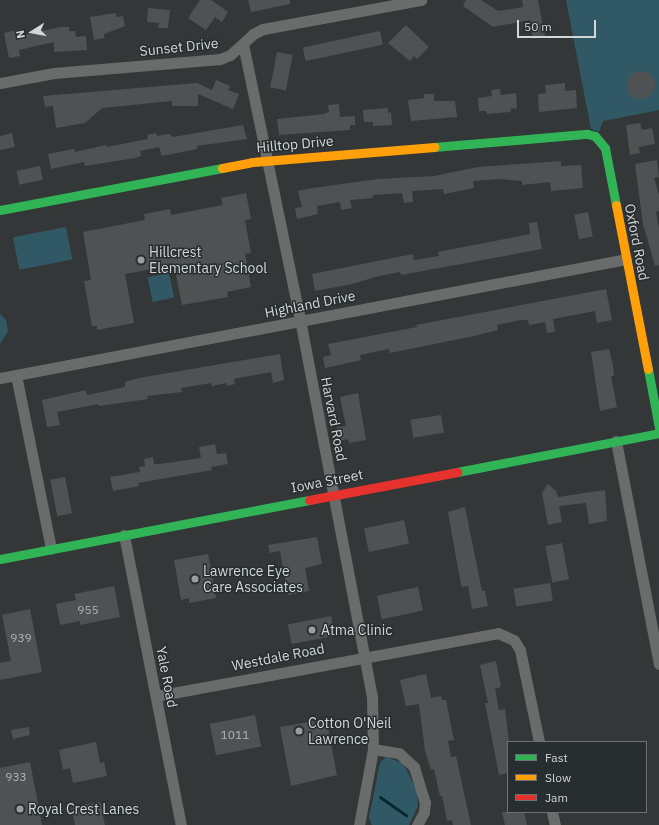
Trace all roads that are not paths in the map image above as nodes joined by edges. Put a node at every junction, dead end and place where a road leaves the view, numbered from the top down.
1 (421, 0) edge
2 (243, 44) junction
3 (0, 83) edge
4 (595, 136) joint
5 (268, 160) junction
6 (0, 210) edge
7 (626, 259) junction
8 (300, 321) junction
9 (16, 374) junction
10 (0, 378) edge
11 (659, 428) edge
12 (659, 433) edge
13 (616, 441) junction
14 (333, 494) junction
15 (124, 535) junction
16 (51, 549) junction
17 (0, 559) edge
18 (365, 656) junction
19 (659, 664) edge
20 (156, 696) junction
21 (539, 741) edge
22 (373, 749) junction
23 (552, 813) edge
24 (181, 825) edge
25 (359, 825) edge
26 (417, 825) edge
27 (555, 825) edge

1 - 2 street, Sunset Drive
2 - 3 street, Sunset Drive
2 - 5 street, Harvard Road
4 - 5 main road, Hilltop Drive
4 - 7 main road, Oxford Road
5 - 6 main road, Hilltop Drive
5 - 8 street, Harvard Road
7 - 8 street, Highland Drive
7 - 11 main road, Oxford Road
8 - 9 street, Highland Drive
8 - 14 street, Harvard Road
9 - 10 street, Highland Drive
9 - 16 street
12 - 13 main road, Iowa Street
13 - 14 main road, Iowa Street
13 - 19 street
14 - 15 main road, Iowa Street
14 - 18 street, Harvard Road
15 - 16 main road, Iowa Street
15 - 20 street, Yale Road
16 - 17 main road, Iowa Street
18 - 20 street, Westdale Road
18 - 21 street, Westdale Road
18 - 22 street, Harvard Road
20 - 24 street, Yale Road
22 - 25 street, Harvard Road
22 - 26 street
23 - 27 street

